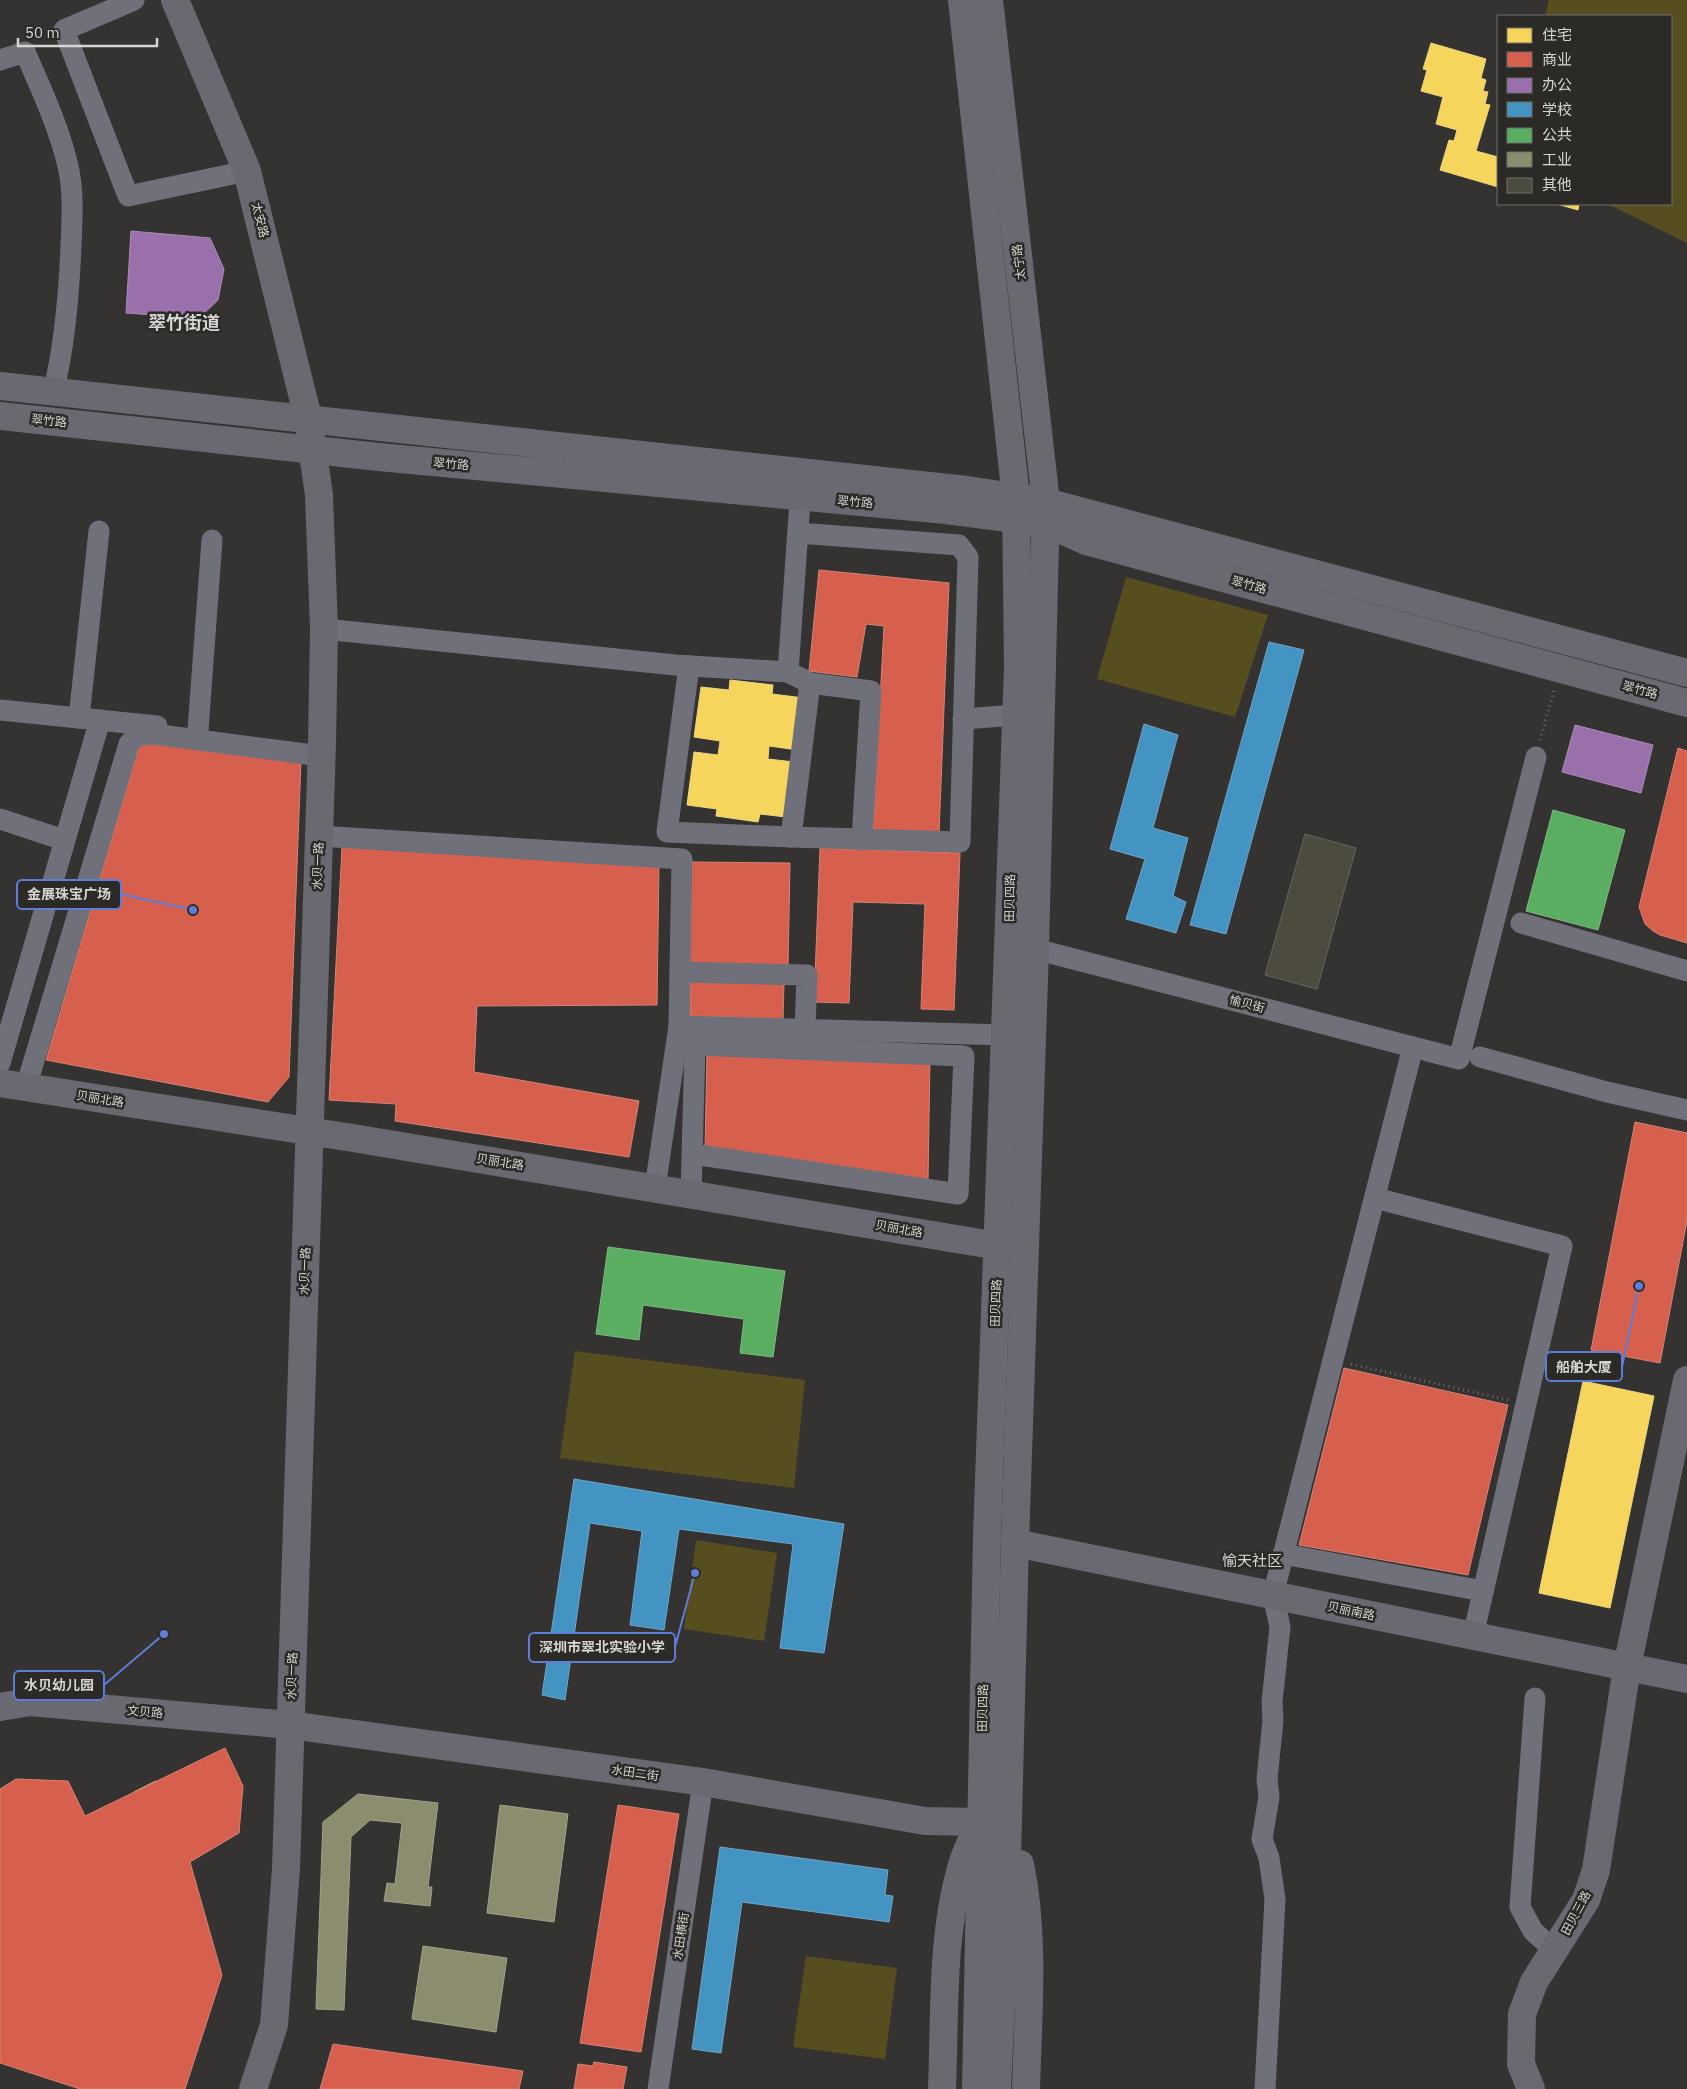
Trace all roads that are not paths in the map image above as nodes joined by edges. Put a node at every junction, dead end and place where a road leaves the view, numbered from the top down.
1 (134, 0) edge
2 (175, 0) edge
3 (962, 0) edge
4 (989, 0) edge
5 (0, 60) edge
6 (247, 170) junction
7 (0, 386) edge
8 (53, 393) junction
9 (0, 416) edge
10 (308, 418) junction
11 (313, 450) junction
12 (800, 498) junction
13 (1016, 509) junction
14 (1046, 513) junction
15 (99, 531) dead end
16 (798, 533) junction
17 (212, 540) dead end
18 (324, 628) junction
19 (689, 666) junction
20 (1031, 666) junction
21 (788, 672) junction
22 (1687, 673) edge
23 (810, 683) junction
24 (1687, 703) edge
25 (0, 710) edge
26 (1016, 715) junction
27 (89, 719) junction
28 (963, 719) junction
29 (198, 730) junction
30 (321, 750) junction
31 (1536, 757) dead end
32 (0, 819) edge
33 (319, 836) junction
34 (791, 837) junction
35 (64, 840) junction
36 (862, 840) junction
37 (1520, 923) dead end
38 (1035, 949) junction
39 (1687, 971) edge
40 (680, 972) junction
41 (679, 1026) junction
42 (805, 1028) junction
43 (1006, 1035) junction
44 (1413, 1048) junction
45 (1470, 1058) junction
46 (0, 1063) edge
47 (13, 1085) edge
48 (1687, 1110) edge
49 (309, 1131) junction
50 (692, 1154) junction
51 (655, 1188) junction
52 (691, 1195) junction
53 (1375, 1198) junction
54 (998, 1246) junction
55 (1687, 1380) edge
56 (1015, 1542) junction
57 (1283, 1554) junction
58 (1484, 1591) junction
59 (1273, 1595) junction
60 (1473, 1636) junction
61 (1627, 1667) junction
62 (1687, 1679) edge
63 (1535, 1698) dead end
64 (0, 1707) edge
65 (290, 1725) junction
66 (703, 1782) junction
67 (980, 1822) junction
68 (1007, 1822) junction
69 (1554, 1951) junction
70 (987, 2088) edge
71 (253, 2089) edge
72 (658, 2089) edge
73 (942, 2089) edge
74 (1026, 2089) edge
75 (1265, 2089) edge
76 (1531, 2089) edge

1 - 6 street
2 - 6 main road, 太安路
3 - 13 main road
4 - 14 main road, 太宁路
5 - 8 street
6 - 10 main road, 太安路
7 - 8 main road, 翠竹路
8 - 10 main road, 翠竹路
9 - 11 main road, 翠竹路
10 - 11 main road, 太安路
10 - 13 main road, 翠竹路
11 - 12 main road, 翠竹路
11 - 18 main road, 水贝一路
12 - 13 main road, 翠竹路
12 - 16 street
13 - 14 main road, 翠竹路
13 - 20 main road, 田贝四路
14 - 20 main road, 田贝四路
14 - 22 main road, 翠竹路
14 - 24 main road, 翠竹路
15 - 27 street
16 - 21 street
16 - 28 street
17 - 29 street
18 - 19 street
18 - 30 main road, 水贝一路
19 - 21 street
19 - 34 street
20 - 26 main road, 田贝四路
20 - 38 main road, 田贝四路
21 - 23 street
23 - 34 street
23 - 36 street
25 - 27 street
26 - 28 street
26 - 43 main road, 田贝四路
27 - 29 street
27 - 35 street
28 - 36 street
29 - 30 street
30 - 33 main road, 水贝一路
30 - 47 street
31 - 45 street
32 - 35 street
33 - 40 street
33 - 49 main road, 水贝一路
34 - 36 street
35 - 46 street
37 - 39 street
38 - 44 street, 愉贝街
38 - 56 main road, 田贝四路
40 - 41 street
40 - 42 street
41 - 42 street
41 - 51 street
42 - 43 street
43 - 54 main road, 田贝四路
44 - 45 street, 愉贝街
44 - 53 street
45 - 48 street, 愉贝街
47 - 49 main road, 贝丽北路
49 - 51 main road, 贝丽北路
49 - 65 main road, 水贝一路
50 - 50 street
50 - 52 street
51 - 52 main road, 贝丽北路
52 - 54 main road, 贝丽北路
53 - 57 street
53 - 58 street
54 - 67 main road, 田贝四路
55 - 61 main road, 田贝三路
56 - 59 main road, 贝丽南路
56 - 68 main road, 田贝四路
57 - 58 street
57 - 59 street
58 - 60 street
59 - 60 main road, 贝丽南路
59 - 75 street
60 - 61 main road, 贝丽南路
61 - 62 main road, 贝丽南路
61 - 69 main road, 田贝三路
63 - 69 street
64 - 65 main road, 文贝路
65 - 66 main road, 水田二街
65 - 71 main road, 水贝一路
66 - 67 main road, 水田二街
66 - 72 street, 水田横街
67 - 70 main road, 田贝四路
67 - 73 main road
68 - 70 main road, 田贝四路
68 - 74 main road
69 - 76 main road, 田贝三路

